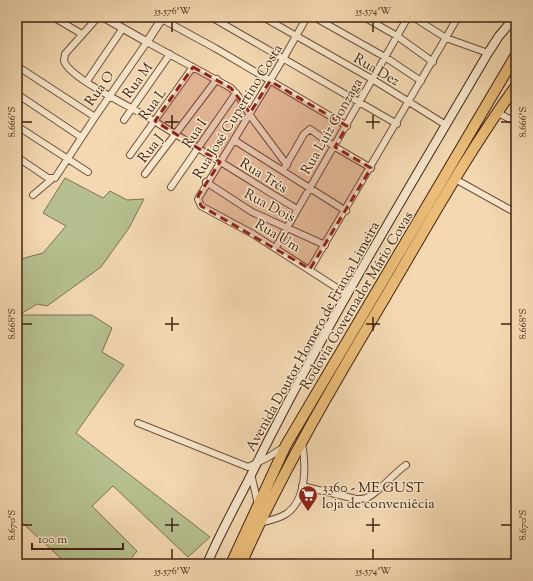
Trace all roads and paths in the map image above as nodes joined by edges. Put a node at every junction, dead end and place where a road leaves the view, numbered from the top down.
1 (53, 17) edge
2 (98, 17) edge
3 (103, 17) edge
4 (212, 17) edge
5 (263, 17) edge
6 (307, 17) edge
7 (314, 17) edge
8 (364, 17) edge
9 (408, 17) edge
10 (413, 17) edge
11 (458, 17) edge
12 (515, 17) edge
13 (161, 18) edge
14 (123, 28) junction
15 (82, 34) junction
16 (397, 36) junction
17 (296, 37) junction
18 (446, 38) junction
19 (147, 42) junction
20 (488, 53) junction
21 (170, 54) junction
22 (516, 55) edge
23 (385, 57) junction
24 (284, 59) junction
25 (433, 62) junction
26 (17, 66) edge
27 (193, 67) junction
28 (217, 80) junction
29 (372, 80) junction
30 (86, 81) junction
31 (270, 81) junction
32 (421, 81) junction
33 (516, 86) edge
34 (236, 93) junction
35 (17, 94) edge
36 (109, 96) junction
37 (358, 102) junction
38 (409, 102) junction
39 (132, 107) junction
40 (249, 114) junction
41 (498, 114) junction
42 (95, 117) junction
43 (124, 120) dead end
44 (155, 121) junction
45 (516, 122) edge
46 (397, 124) junction
47 (446, 125) junction
48 (17, 126) edge
49 (347, 126) junction
50 (176, 135) junction
51 (81, 136) junction
52 (234, 140) junction
53 (334, 147) junction
54 (198, 149) junction
55 (130, 155) dead end
56 (17, 157) edge
57 (68, 158) junction
58 (220, 162) junction
59 (287, 165) junction
60 (371, 168) junction
61 (88, 172) dead end
62 (282, 172) junction
63 (145, 174) dead end
64 (54, 177) junction
65 (455, 179) junction
66 (206, 182) junction
67 (171, 187) dead end
68 (309, 188) junction
69 (33, 194) dead end
70 (198, 196) joint
71 (296, 209) junction
72 (346, 211) junction
73 (516, 213) edge
74 (286, 228) junction
75 (325, 245) junction
76 (276, 247) junction
77 (310, 269) junction
78 (348, 295) junction
79 (138, 423) dead end
80 (301, 442) junction
81 (286, 445) junction
82 (256, 464) junction
83 (406, 465) dead end
84 (250, 471) junction
85 (302, 486) junction
86 (259, 505) junction
87 (259, 524) junction
88 (207, 564) edge
89 (231, 564) edge
90 (241, 564) edge

1 - 15 street
2 - 15 street
3 - 14 street
4 - 24 street
5 - 17 street, Rua Dez
6 - 17 street, Rua José Cupertino Costa
7 - 23 street
8 - 16 street
9 - 16 street, Rua Luiz Gonzaga
10 - 18 street
11 - 18 street
12 - 20 main road, Avenida Doutor Homero de França Limeira
13 - 19 street, Rua O
13 - 31 street
14 - 19 street
14 - 30 street
15 - 30 street, Rua Três
16 - 23 street, Rua Luiz Gonzaga
16 - 25 street
17 - 24 street, Rua José Cupertino Costa
17 - 29 street, Rua Dez
18 - 20 street
18 - 25 street
19 - 21 street
19 - 36 street, Rua O
20 - 47 main road, Avenida Doutor Homero de França Limeira
21 - 27 street
21 - 39 street, Rua M
22 - 81 highway, Rodovia Governador Mário Covas
23 - 29 street, Rua Luiz Gonzaga
23 - 32 street
24 - 31 street, Rua José Cupertino Costa
24 - 37 street
25 - 32 street
26 - 42 street
27 - 28 street
27 - 44 street, Rua L
28 - 34 street
28 - 50 street, Rua J
29 - 37 street, Rua Luiz Gonzaga
29 - 38 street, Rua Dez
30 - 36 street, Rua Três
31 - 40 street, Rua José Cupertino Costa
31 - 49 street
32 - 38 street
33 - 41 highway, Rodovia Governador Mário Covas
34 - 40 street
34 - 54 street, Rua I
35 - 51 street
36 - 39 street, Rua Três
36 - 42 street, Rua O
37 - 46 street
37 - 49 street, Rua Luiz Gonzaga
38 - 46 street
38 - 47 street, Rua Dez
39 - 43 street, Rua M
39 - 44 street, Rua Três
40 - 52 street, Rua José Cupertino Costa
40 - 59 street
41 - 45 street
41 - 65 highway, Rodovia Governador Mário Covas
42 - 51 street, Rua O
44 - 50 street, Rua Três
44 - 55 street, Rua L
46 - 60 street
47 - 78 main road, Avenida Doutor Homero de França Limeira
48 - 57 street
49 - 53 street, Rua Luiz Gonzaga
50 - 54 street, Rua Três
50 - 63 street, Rua J
51 - 57 street, Rua O
52 - 58 street, Rua José Cupertino Costa
52 - 62 street
53 - 59 street
53 - 60 street
53 - 68 street, Rua Luiz Gonzaga
54 - 58 street, Rua Três
54 - 67 street, Rua I
56 - 64 street
57 - 61 street
57 - 64 street, Rua O
58 - 66 street, Rua José Cupertino Costa
58 - 71 street, Rua Três
59 - 62 street
60 - 72 street
62 - 68 street
64 - 69 street, Rua O
65 - 73 street
65 - 80 highway, Rodovia Governador Mário Covas
66 - 70 street, Rua José Cupertino Costa
66 - 74 street, Rua Dois
68 - 71 street, Rua Luiz Gonzaga
68 - 72 street
70 - 76 street, Rua Um
71 - 74 street, Rua Luiz Gonzaga
72 - 75 street
74 - 75 street, Rua Dois
74 - 76 street, Rua Luiz Gonzaga
75 - 77 street
76 - 77 street, Rua Um
77 - 78 street, Rua Um
78 - 82 main road, Avenida Doutor Homero de França Limeira
79 - 84 street
80 - 85 street
80 - 87 highway, Rodovia Governador Mário Covas
81 - 82 street
81 - 86 highway, Rodovia Governador Mário Covas
82 - 84 main road, Avenida Doutor Homero de França Limeira
83 - 85 street
84 - 86 street
84 - 88 main road, Avenida Doutor Homero de França Limeira
85 - 87 street
86 - 89 highway, Rodovia Governador Mário Covas
87 - 90 highway, Rodovia Governador Mário Covas

